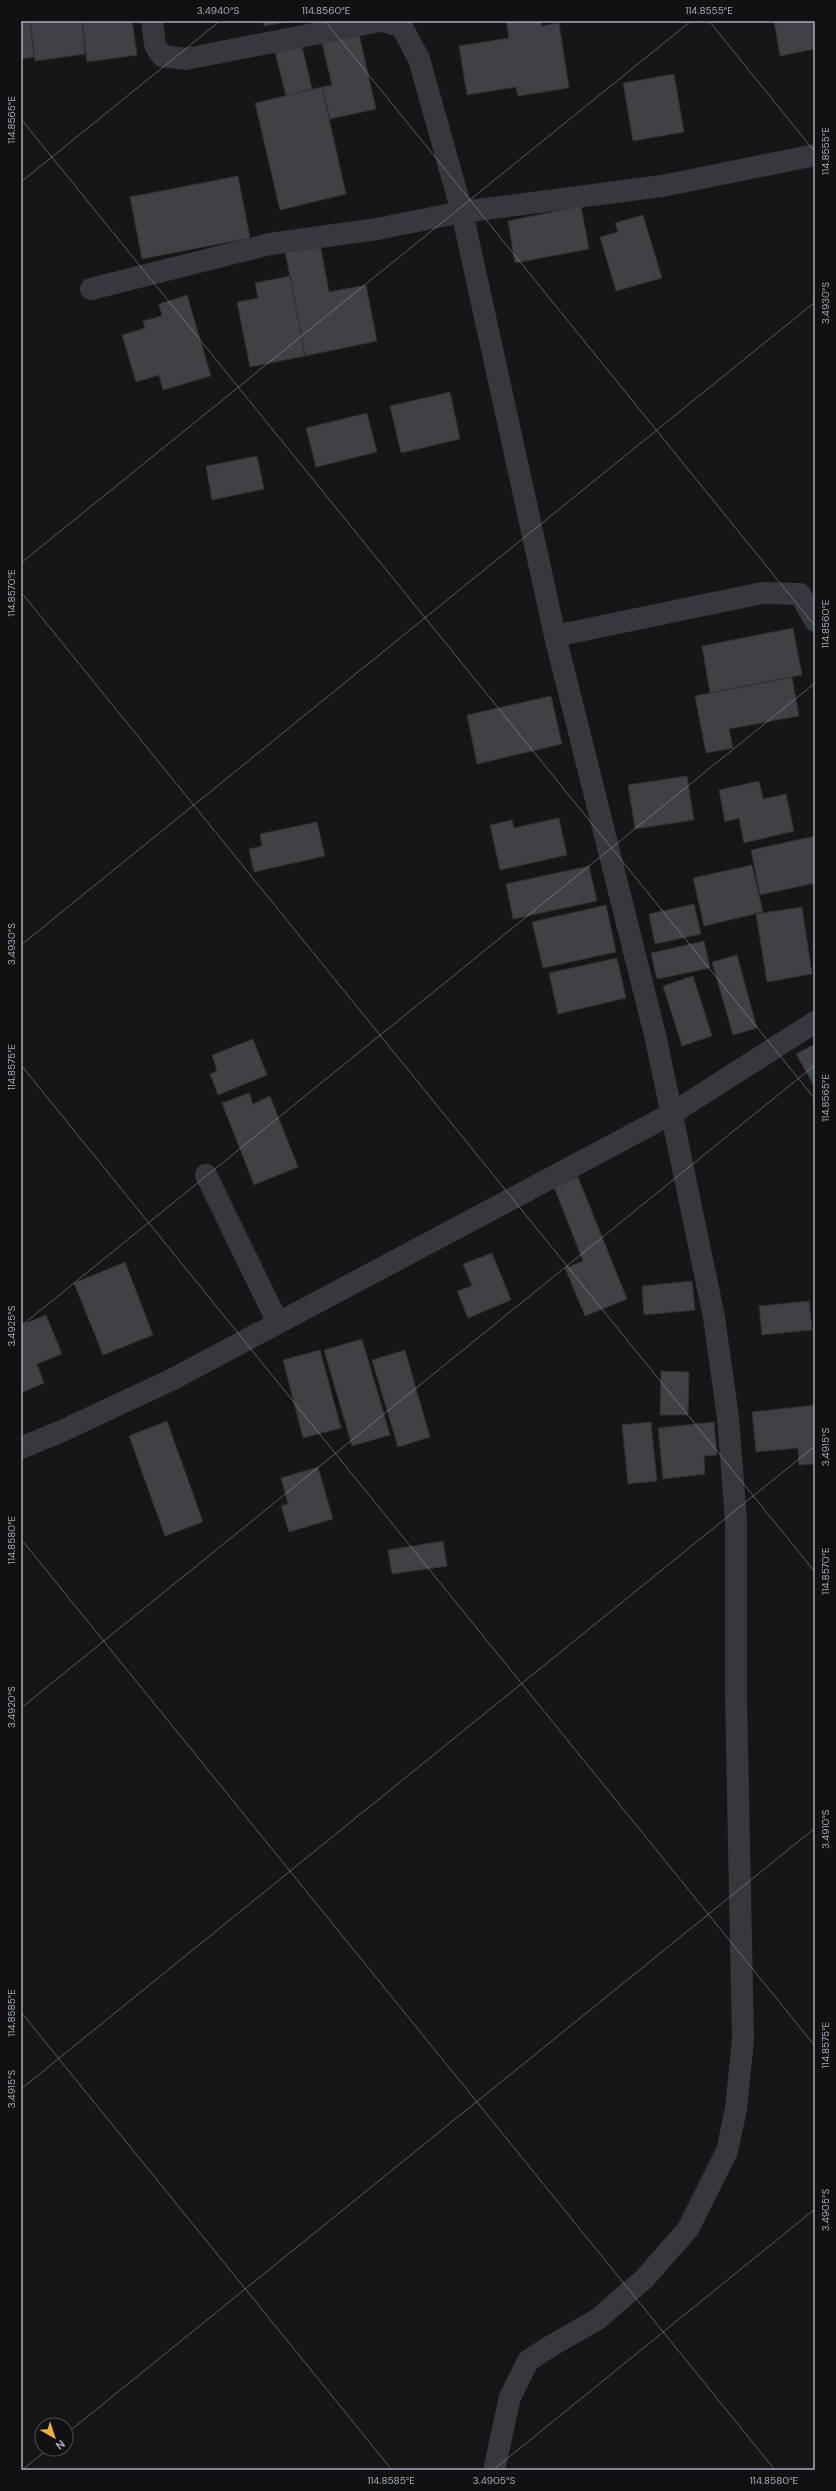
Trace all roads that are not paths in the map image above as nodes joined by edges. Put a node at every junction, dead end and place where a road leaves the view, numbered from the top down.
1 (152, 21) edge
2 (380, 21) edge
3 (402, 23) edge
4 (815, 155) edge
5 (462, 212) junction
6 (91, 289) dead end
7 (815, 621) edge
8 (555, 636) junction
9 (815, 1022) edge
10 (671, 1114) junction
11 (206, 1175) dead end
12 (278, 1323) junction
13 (21, 1448) edge
14 (494, 2470) edge

1 - 2 street
3 - 5 street
4 - 5 street
5 - 6 street
5 - 8 street
7 - 8 street
8 - 10 street
9 - 10 street
10 - 12 street
10 - 14 street
11 - 12 street
12 - 13 street

